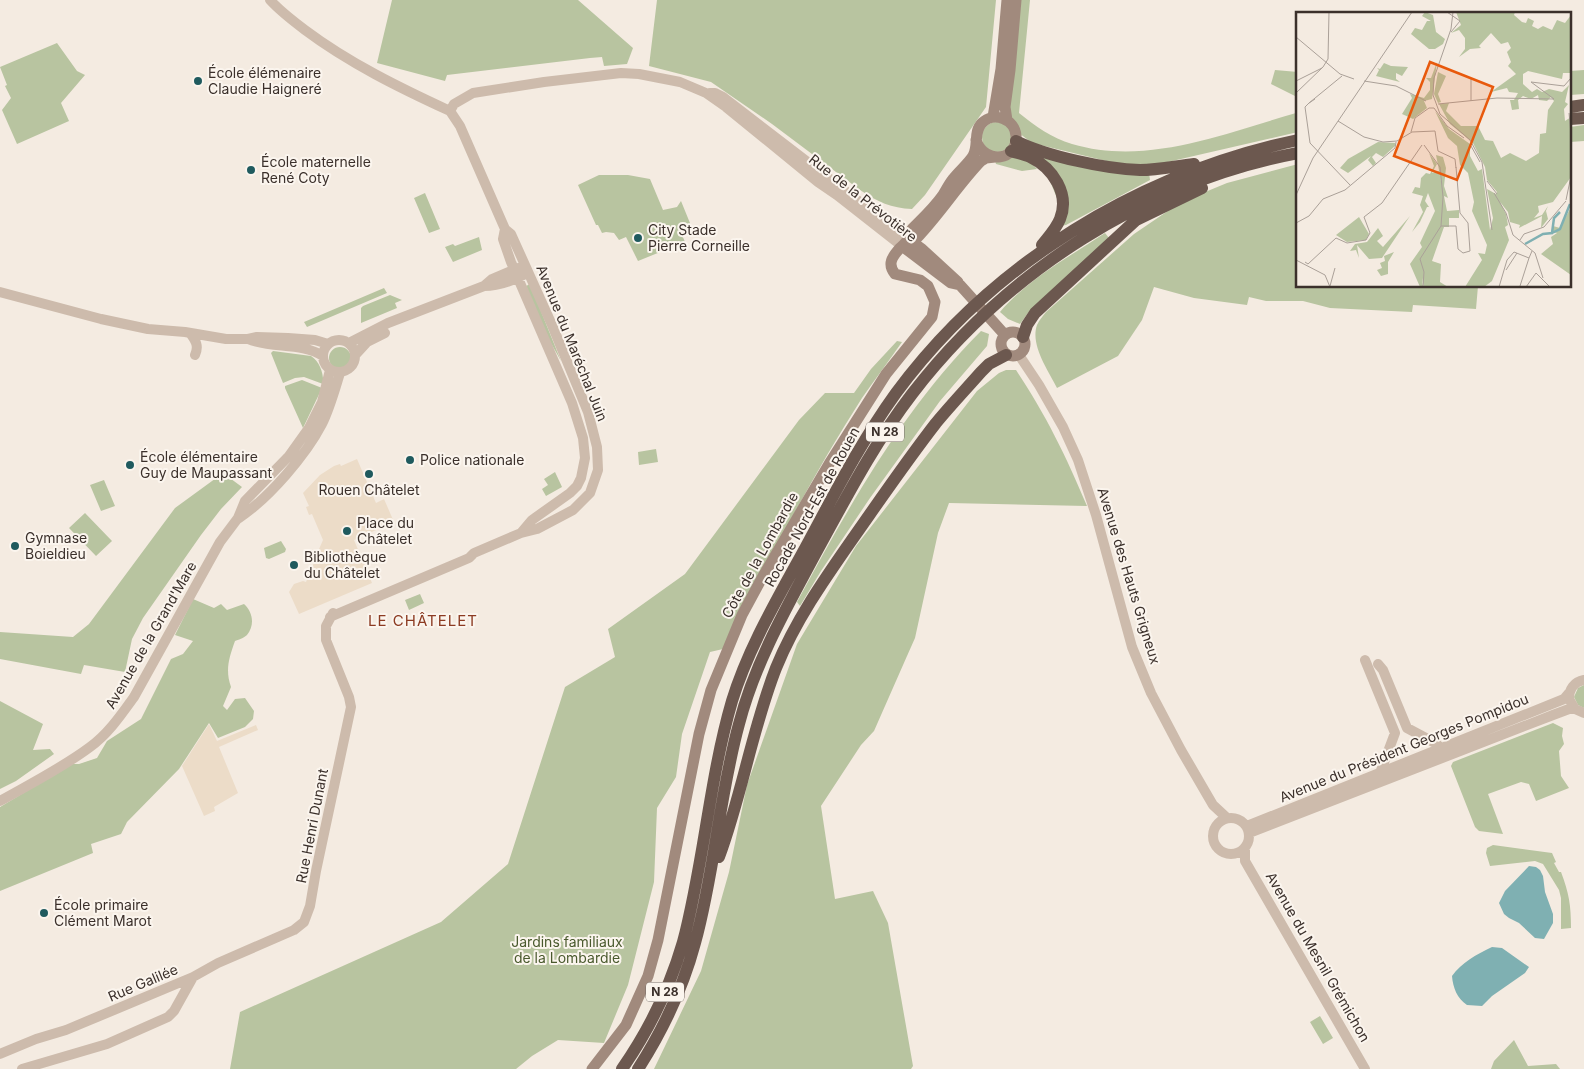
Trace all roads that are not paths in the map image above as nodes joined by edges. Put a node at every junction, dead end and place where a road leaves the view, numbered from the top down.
1 (270, 0) edge
2 (1007, 0) edge
3 (1016, 0) edge
4 (450, 112) junction
5 (993, 117) junction
6 (1007, 120) junction
7 (976, 140) junction
8 (1296, 141) edge
9 (1014, 146) junction
10 (1296, 153) edge
11 (995, 157) junction
12 (1277, 157) junction
13 (1216, 162) junction
14 (505, 229) junction
15 (905, 243) junction
16 (1028, 260) junction
17 (526, 269) junction
18 (516, 274) junction
19 (0, 292) edge
20 (445, 302) junction
21 (1002, 331) junction
22 (190, 333) junction
23 (1023, 337) junction
24 (248, 339) junction
25 (350, 343) junction
26 (328, 344) junction
27 (356, 354) junction
28 (195, 355) dead end
29 (1013, 355) junction
30 (323, 356) junction
31 (335, 371) junction
32 (520, 532) junction
33 (1365, 660) dead end
34 (1378, 664) dead end
35 (1584, 680) edge
36 (1569, 693) junction
37 (1580, 711) edge
38 (1441, 753) junction
39 (1382, 777) junction
40 (0, 801) edge
41 (1213, 805) junction
42 (1227, 818) junction
43 (1215, 828) junction
44 (1248, 830) junction
45 (1244, 848) junction
46 (1234, 854) junction
47 (1245, 861) junction
48 (708, 885) junction
49 (193, 978) junction
50 (0, 1054) edge
51 (22, 1069) edge
52 (592, 1069) edge
53 (622, 1069) edge
54 (638, 1069) edge
55 (1365, 1069) edge

1 - 4 street, Avenue du Maréchal Juin
2 - 5 main road
3 - 6 main road
4 - 14 street, Avenue du Maréchal Juin
4 - 15 street, Rue de la Prévotière
5 - 6 main road
5 - 7 main road
6 - 9 main road
7 - 11 main road
7 - 15 main road
8 - 13 highway, Rocade Nord-Est de Rouen / N 28
9 - 11 main road
9 - 13 highway
9 - 16 highway
10 - 12 highway, Rocade Nord-Est de Rouen / N 28
11 - 15 main road
12 - 23 highway
12 - 48 highway, Rocade Nord-Est de Rouen / N 28
13 - 16 highway, Rocade Nord-Est de Rouen / N 28
14 - 17 street, Avenue du Maréchal Juin
14 - 18 street, Avenue du Maréchal Juin
15 - 21 main road
15 - 52 main road, Côte de la Lombardie
16 - 53 highway, Rocade Nord-Est de Rouen / N 28
17 - 18 street
17 - 32 street, Avenue du Maréchal Juin
18 - 20 street
18 - 32 street, Avenue du Maréchal Juin
19 - 22 street
20 - 25 street
20 - 27 street
21 - 23 main road
21 - 29 main road
22 - 24 street
22 - 28 street
23 - 29 main road
24 - 26 street
24 - 30 street
25 - 26 street
25 - 27 street
26 - 30 street
27 - 31 street
29 - 41 street, Avenue des Hauts Grigneux
29 - 48 highway
30 - 31 street
31 - 40 street, Avenue de la Grand'Mare
32 - 49 street, Rue Henri Dunant
33 - 39 street
34 - 38 street
35 - 36 street, Avenue du Président Georges Pompidou
36 - 37 street
36 - 38 street, Avenue du Président Georges Pompidou
37 - 38 street, Avenue du Président Georges Pompidou
38 - 39 street, Avenue du Président Georges Pompidou
39 - 44 street, Avenue du Président Georges Pompidou
41 - 42 street, Avenue des Hauts Grigneux
41 - 43 street, Avenue des Hauts Grigneux
42 - 43 street
42 - 44 street
43 - 46 street
44 - 45 street
45 - 46 street
45 - 47 street, Avenue du Mesnil Grémichon
46 - 47 street, Avenue du Mesnil Grémichon
47 - 55 street, Avenue du Mesnil Grémichon
48 - 54 highway, Rocade Nord-Est de Rouen / N 28
49 - 50 street, Rue Galilée
49 - 51 street, Rue Galilée

